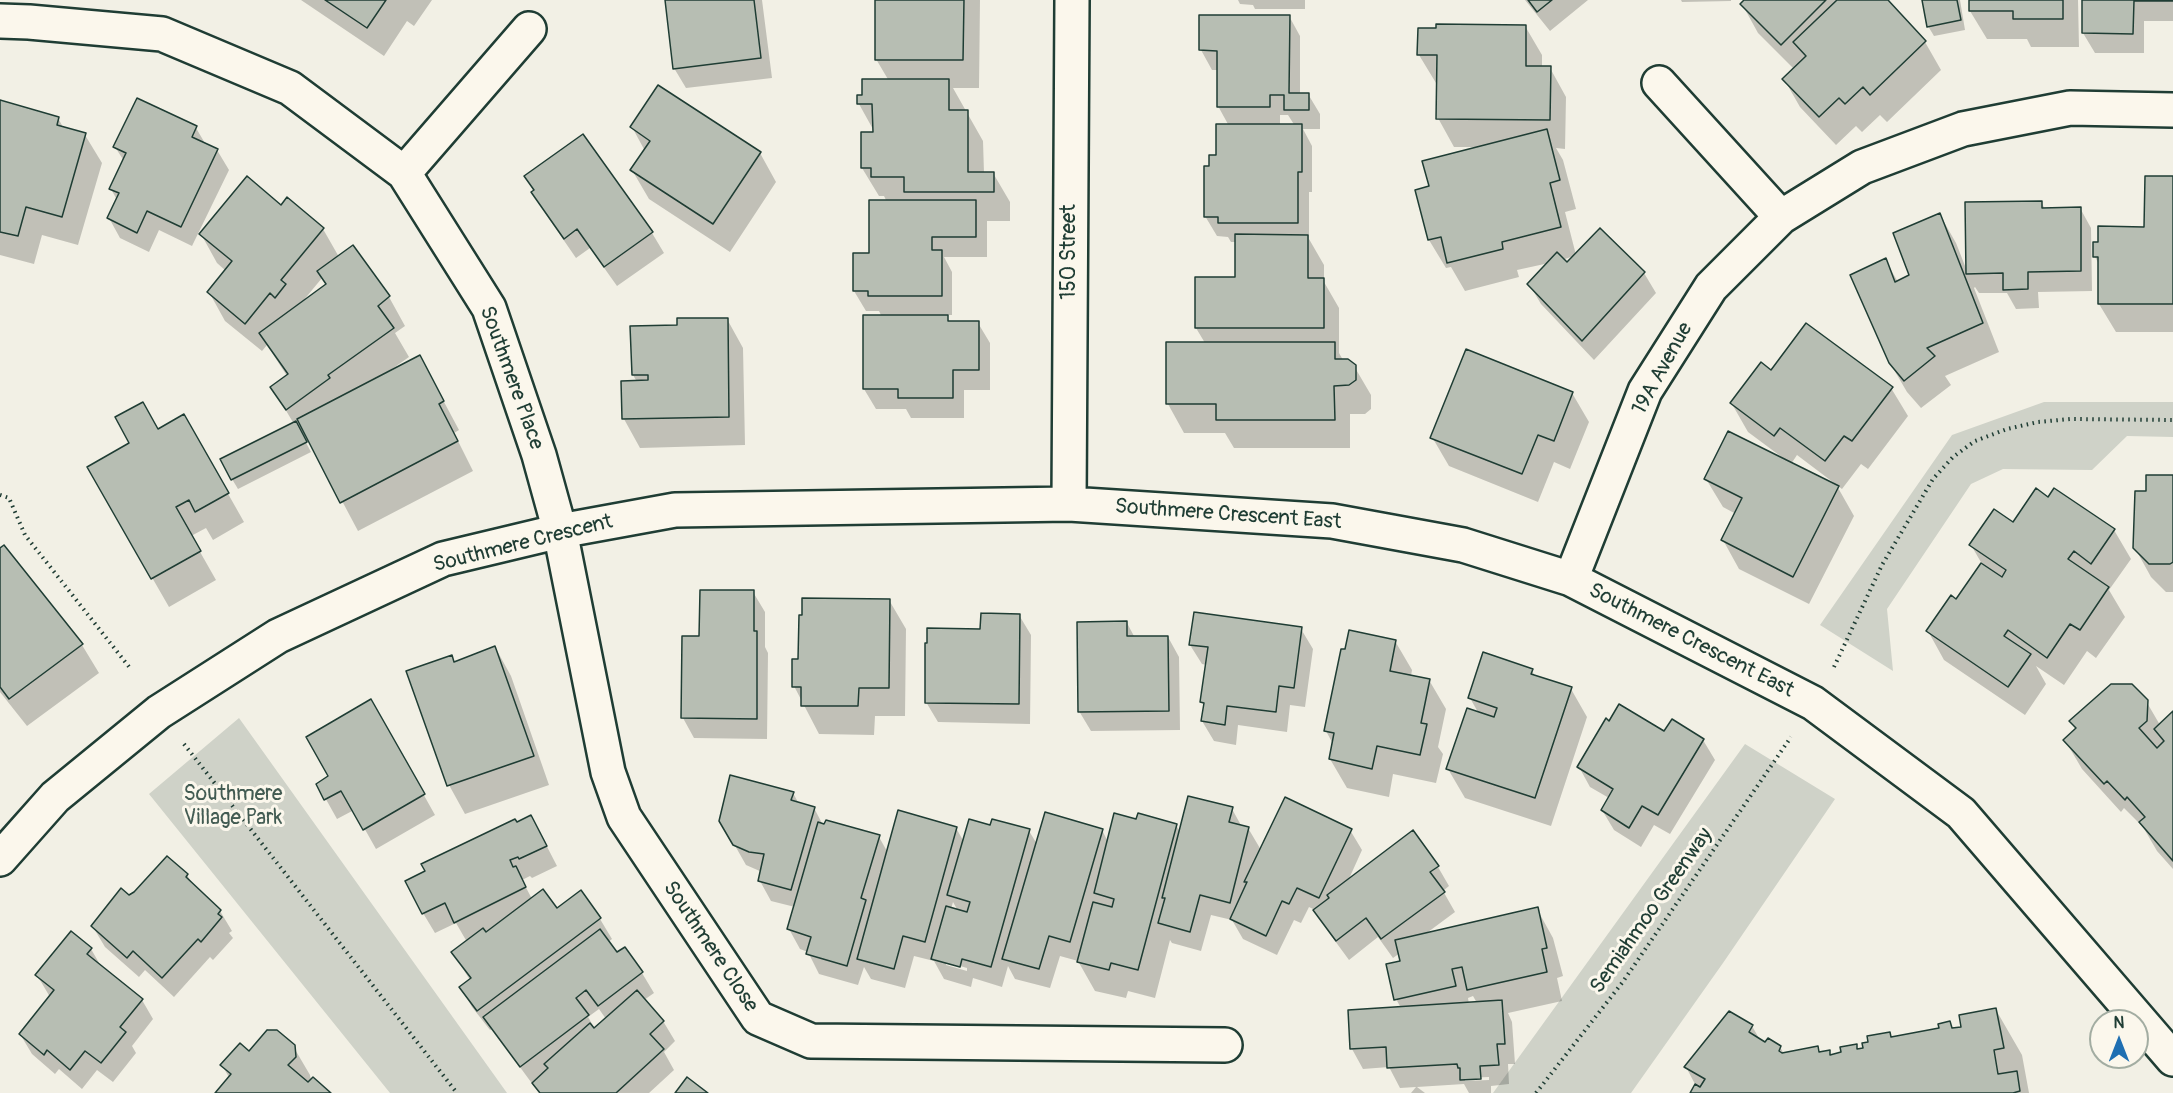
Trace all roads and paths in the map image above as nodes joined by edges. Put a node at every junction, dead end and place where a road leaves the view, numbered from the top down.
1 (1072, 0) edge
2 (0, 21) edge
3 (529, 29) dead end
4 (1659, 83) dead end
5 (2173, 110) edge
6 (404, 173) junction
7 (1781, 218) junction
8 (2173, 420) edge
9 (0, 495) edge
10 (1069, 504) junction
11 (560, 531) junction
12 (1571, 579) junction
13 (1838, 661) dead end
14 (130, 668) dead end
15 (1787, 744) dead end
16 (185, 745) dead end
17 (0, 859) edge
18 (1225, 1045) dead end
19 (2173, 1059) edge
20 (457, 1093) edge
21 (1536, 1093) edge

1 - 10 street, 150 Street
2 - 6 street, Southmere Place
3 - 6 street
4 - 7 street
5 - 7 street, 19A Avenue
6 - 11 street, Southmere Place
7 - 12 street, 19A Avenue
8 - 13 path
9 - 14 path
10 - 11 street, Southmere Crescent
10 - 12 street, Southmere Crescent East
11 - 17 street, Southmere Crescent
11 - 18 street, Southmere Close
12 - 19 street, Southmere Crescent East
15 - 21 path, Semiahmoo Greenway
16 - 20 path

